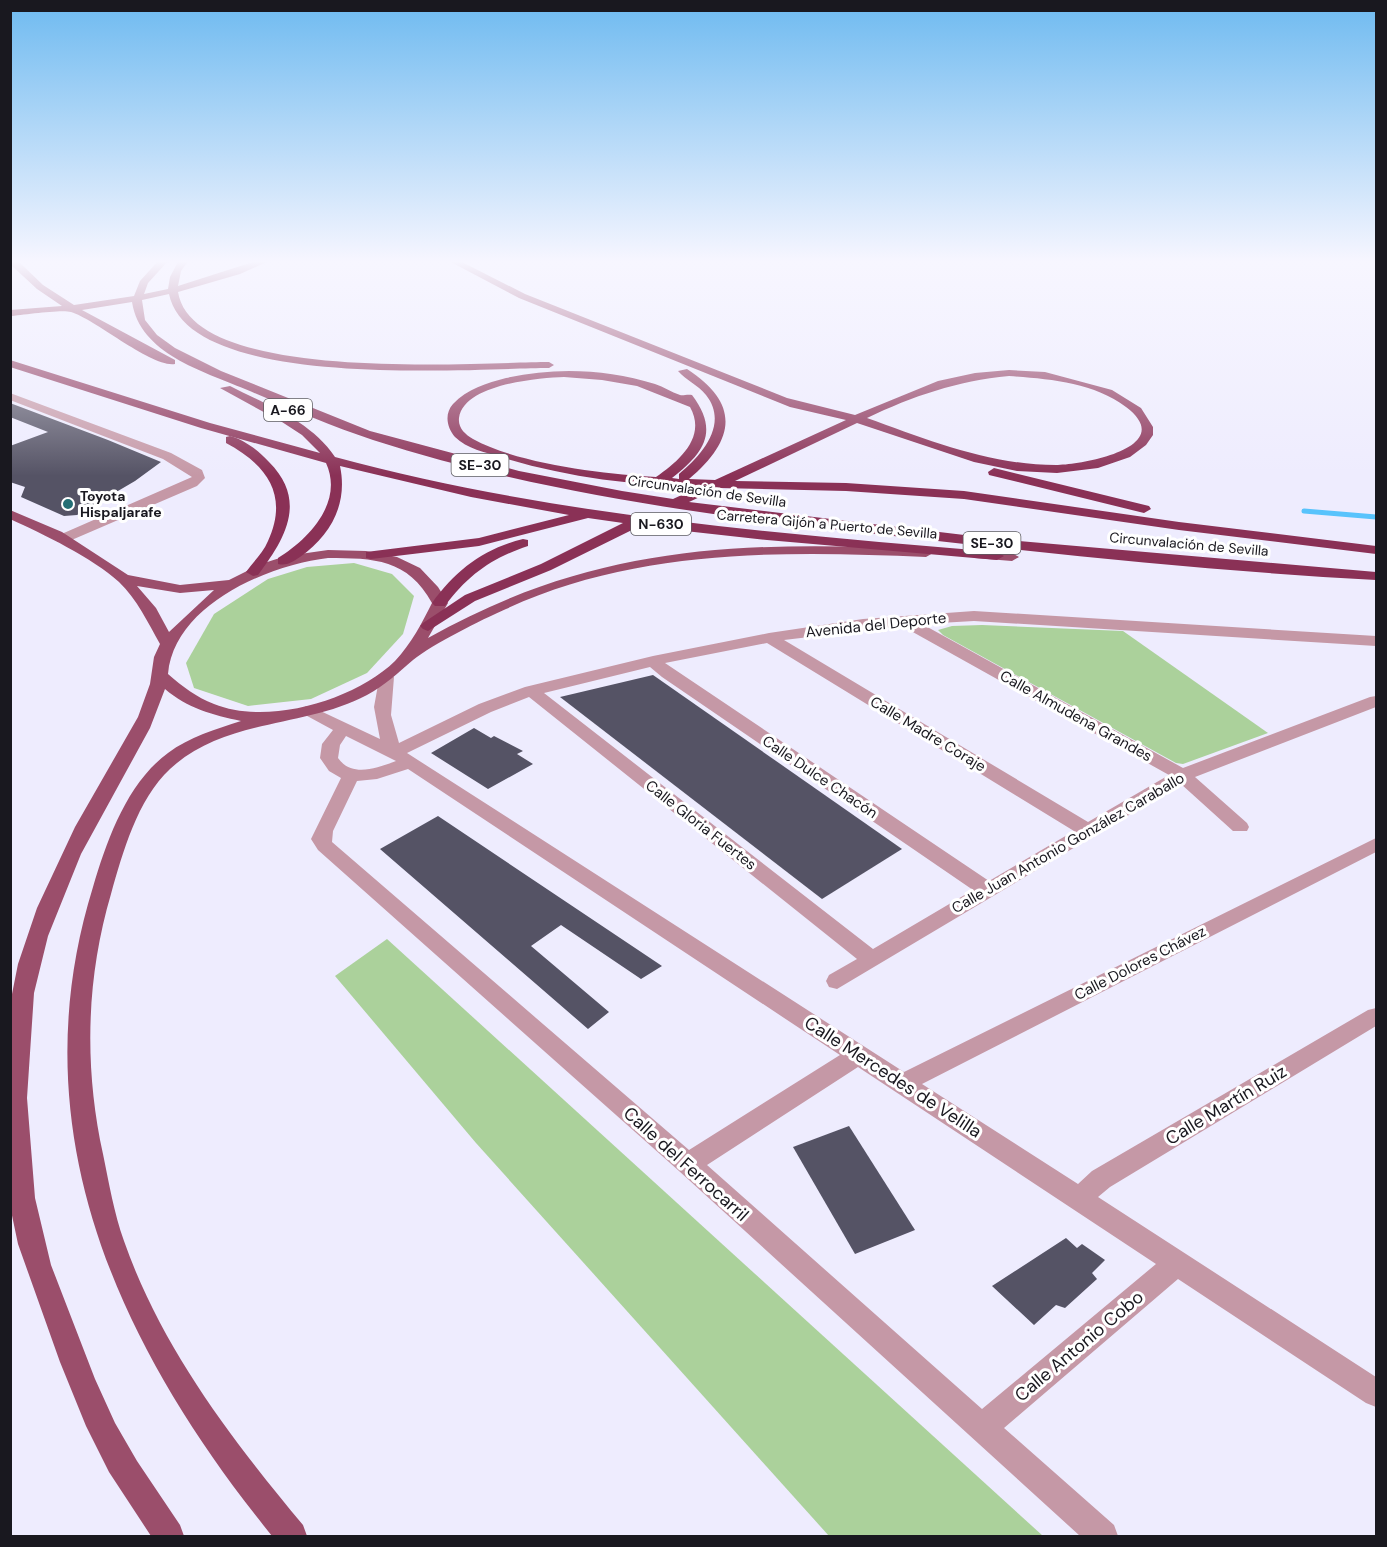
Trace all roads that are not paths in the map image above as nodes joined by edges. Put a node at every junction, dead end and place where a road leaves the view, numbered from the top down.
1 (116, 332) edge
2 (148, 332) edge
3 (201, 332) edge
4 (608, 332) edge
5 (610, 332) edge
6 (10, 363) edge
7 (226, 388) junction
8 (107, 395) junction
9 (10, 396) edge
10 (784, 401) junction
11 (694, 405) junction
12 (353, 429) junction
13 (10, 514) edge
14 (62, 538) junction
15 (520, 538) junction
16 (1287, 538) junction
17 (1377, 550) edge
18 (371, 555) junction
19 (1012, 557) junction
20 (284, 561) junction
21 (1229, 565) junction
22 (253, 572) junction
23 (1377, 576) edge
24 (124, 579) junction
25 (228, 584) junction
26 (440, 603) junction
27 (902, 620) junction
28 (428, 626) junction
29 (769, 638) junction
30 (1377, 641) edge
31 (168, 644) junction
32 (405, 657) junction
33 (653, 661) junction
34 (160, 676) junction
35 (386, 676) junction
36 (531, 691) junction
37 (1377, 701) edge
38 (306, 711) junction
39 (261, 719) junction
40 (344, 728) junction
41 (401, 757) junction
42 (351, 775) junction
43 (1182, 776) junction
44 (1240, 827) dead end
45 (1087, 830) junction
46 (1377, 844) edge
47 (987, 890) junction
48 (871, 959) junction
49 (837, 981) dead end
50 (1377, 1016) edge
51 (859, 1055) junction
52 (904, 1083) junction
53 (688, 1164) junction
54 (1079, 1199) junction
55 (1178, 1263) junction
56 (1377, 1393) edge
57 (981, 1429) junction
58 (170, 1536) edge
59 (292, 1536) edge
60 (1103, 1536) edge

1 - 7 highway, A-66
2 - 12 highway, Circunvalación de Sevilla / SE-30
3 - 11 highway
4 - 15 highway
5 - 10 highway, Circunvalación de Sevilla
6 - 8 highway, Carretera Gijón a Puerto de Sevilla / N-630
7 - 12 highway, A-66
7 - 20 highway
8 - 19 highway, Carretera Gijón a Puerto de Sevilla / N-630
8 - 22 highway
9 - 14 street
10 - 16 highway, Circunvalación de Sevilla
10 - 28 highway
11 - 15 highway
11 - 16 highway
12 - 21 highway, Circunvalación de Sevilla / SE-30
13 - 14 main road
14 - 24 main road
15 - 18 highway
15 - 26 highway
16 - 17 highway, Circunvalación de Sevilla
18 - 20 main road
18 - 26 main road
19 - 21 highway, Carretera Gijón a Puerto de Sevilla / N-630
19 - 32 main road
20 - 22 main road
21 - 23 highway, Circunvalación de Sevilla / SE-30
22 - 25 main road
24 - 25 main road
24 - 31 main road
25 - 31 main road
26 - 28 main road
27 - 29 street, Avenida del Deporte
27 - 30 street, Avenida del Deporte
27 - 43 street, Calle Almudena Grandes
28 - 32 main road
29 - 33 street, Avenida del Deporte
29 - 45 street, Calle Madre Coraje
31 - 34 main road
32 - 35 main road
33 - 36 street, Avenida del Deporte
33 - 47 street, Calle Dulce Chacón
34 - 39 main road
34 - 58 main road
35 - 38 main road
35 - 41 street
36 - 41 street, Avenida del Deporte
36 - 48 street, Calle Gloria Fuertes
37 - 43 street, Calle Juan Antonio González Caraballo
38 - 39 main road
38 - 40 street, Calle Mercedes de Velilla
39 - 59 main road
40 - 41 street, Calle Mercedes de Velilla
40 - 42 street
41 - 42 street
41 - 51 street, Calle Mercedes de Velilla
42 - 53 street, Calle del Ferrocarril
43 - 44 street, Calle Almudena Grandes
43 - 45 street, Calle Juan Antonio González Caraballo
45 - 47 street, Calle Juan Antonio González Caraballo
46 - 52 street, Calle Dolores Chávez
47 - 48 street, Calle Juan Antonio González Caraballo
48 - 49 street, Calle Juan Antonio González Caraballo
50 - 54 street, Calle Martín Ruiz
51 - 52 street, Calle Mercedes de Velilla
51 - 53 street
52 - 54 street, Calle Mercedes de Velilla
53 - 57 street, Calle del Ferrocarril
54 - 55 street, Calle Mercedes de Velilla
55 - 56 street, Calle Mercedes de Velilla
55 - 57 street, Calle Antonio Cobo
57 - 60 street, Calle del Ferrocarril

